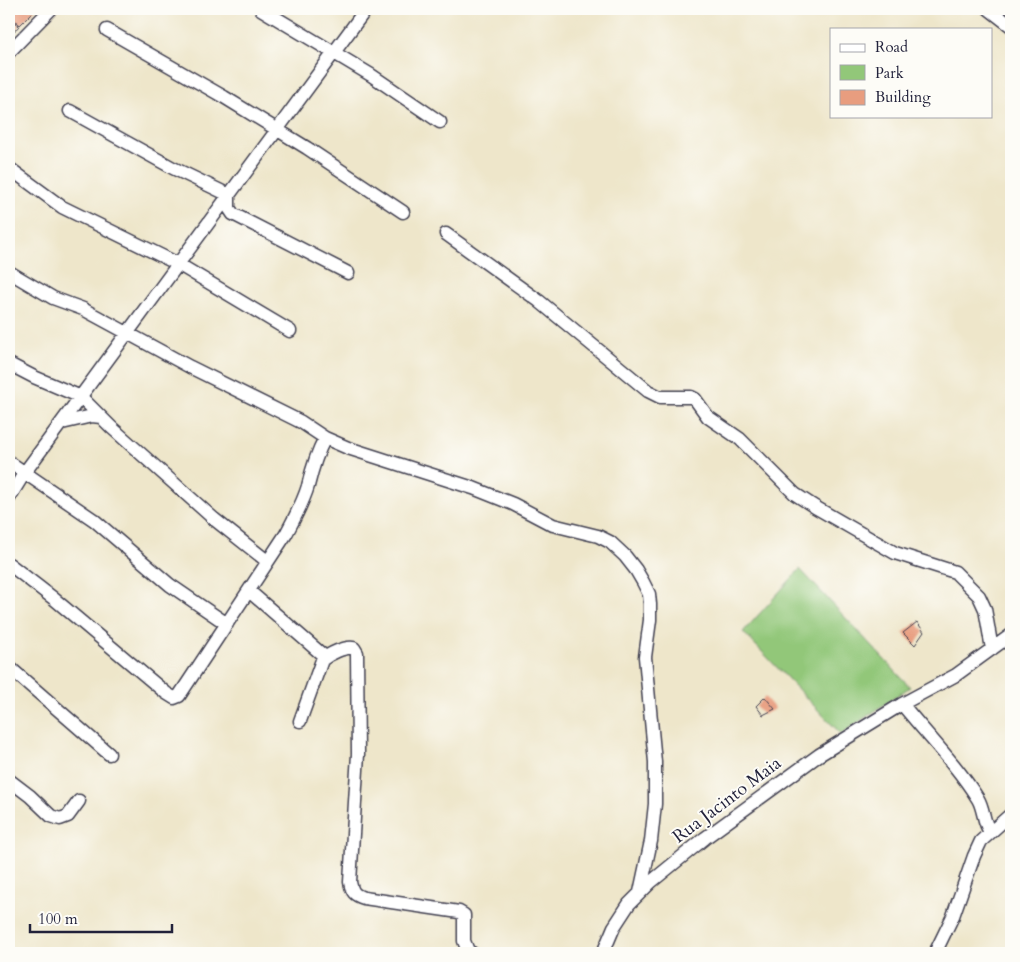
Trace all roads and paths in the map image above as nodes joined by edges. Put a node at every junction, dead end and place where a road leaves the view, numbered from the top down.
1 (51, 9) edge
2 (261, 9) edge
3 (366, 9) edge
4 (990, 9) edge
5 (1011, 26) edge
6 (108, 30) dead end
7 (9, 52) edge
8 (332, 53) junction
9 (70, 111) dead end
10 (440, 122) dead end
11 (276, 129) junction
12 (9, 168) edge
13 (229, 195) junction
14 (402, 212) dead end
15 (446, 234) dead end
16 (178, 264) junction
17 (9, 272) edge
18 (348, 273) dead end
19 (127, 332) junction
20 (290, 332) dead end
21 (9, 364) edge
22 (81, 397) junction
23 (100, 417) junction
24 (62, 423) junction
25 (325, 438) junction
26 (9, 462) edge
27 (25, 472) junction
28 (9, 498) edge
29 (267, 561) junction
30 (9, 564) edge
31 (249, 591) junction
32 (227, 624) junction
33 (1011, 635) edge
34 (992, 649) junction
35 (325, 657) junction
36 (9, 667) edge
37 (902, 704) junction
38 (300, 721) dead end
39 (109, 754) dead end
40 (9, 780) edge
41 (79, 801) dead end
42 (1011, 814) edge
43 (990, 832) junction
44 (640, 892) junction
45 (472, 953) edge
46 (602, 953) edge
47 (935, 953) edge

1 - 7 street
2 - 8 street
3 - 8 street
4 - 5 street
6 - 11 street
8 - 10 street
8 - 11 street
9 - 13 street
11 - 13 street
11 - 14 street
12 - 16 street
13 - 16 street
13 - 18 street
15 - 34 street
16 - 19 street
16 - 20 street
17 - 19 street
19 - 22 street
19 - 25 street
21 - 22 street
22 - 23 street
22 - 24 street
23 - 24 street
23 - 29 street
24 - 27 street
25 - 29 street
25 - 44 street
26 - 27 street
27 - 28 street
27 - 32 street
29 - 31 street
30 - 32 street
31 - 32 street
31 - 35 street
33 - 34 street, Rua Jacinto Maia
34 - 37 street, Rua Jacinto Maia
35 - 38 street
35 - 45 street
36 - 39 street
37 - 43 street
37 - 44 street, Rua Jacinto Maia
40 - 41 street
42 - 43 street
43 - 47 street
44 - 46 street, Rua Jacinto Maia

